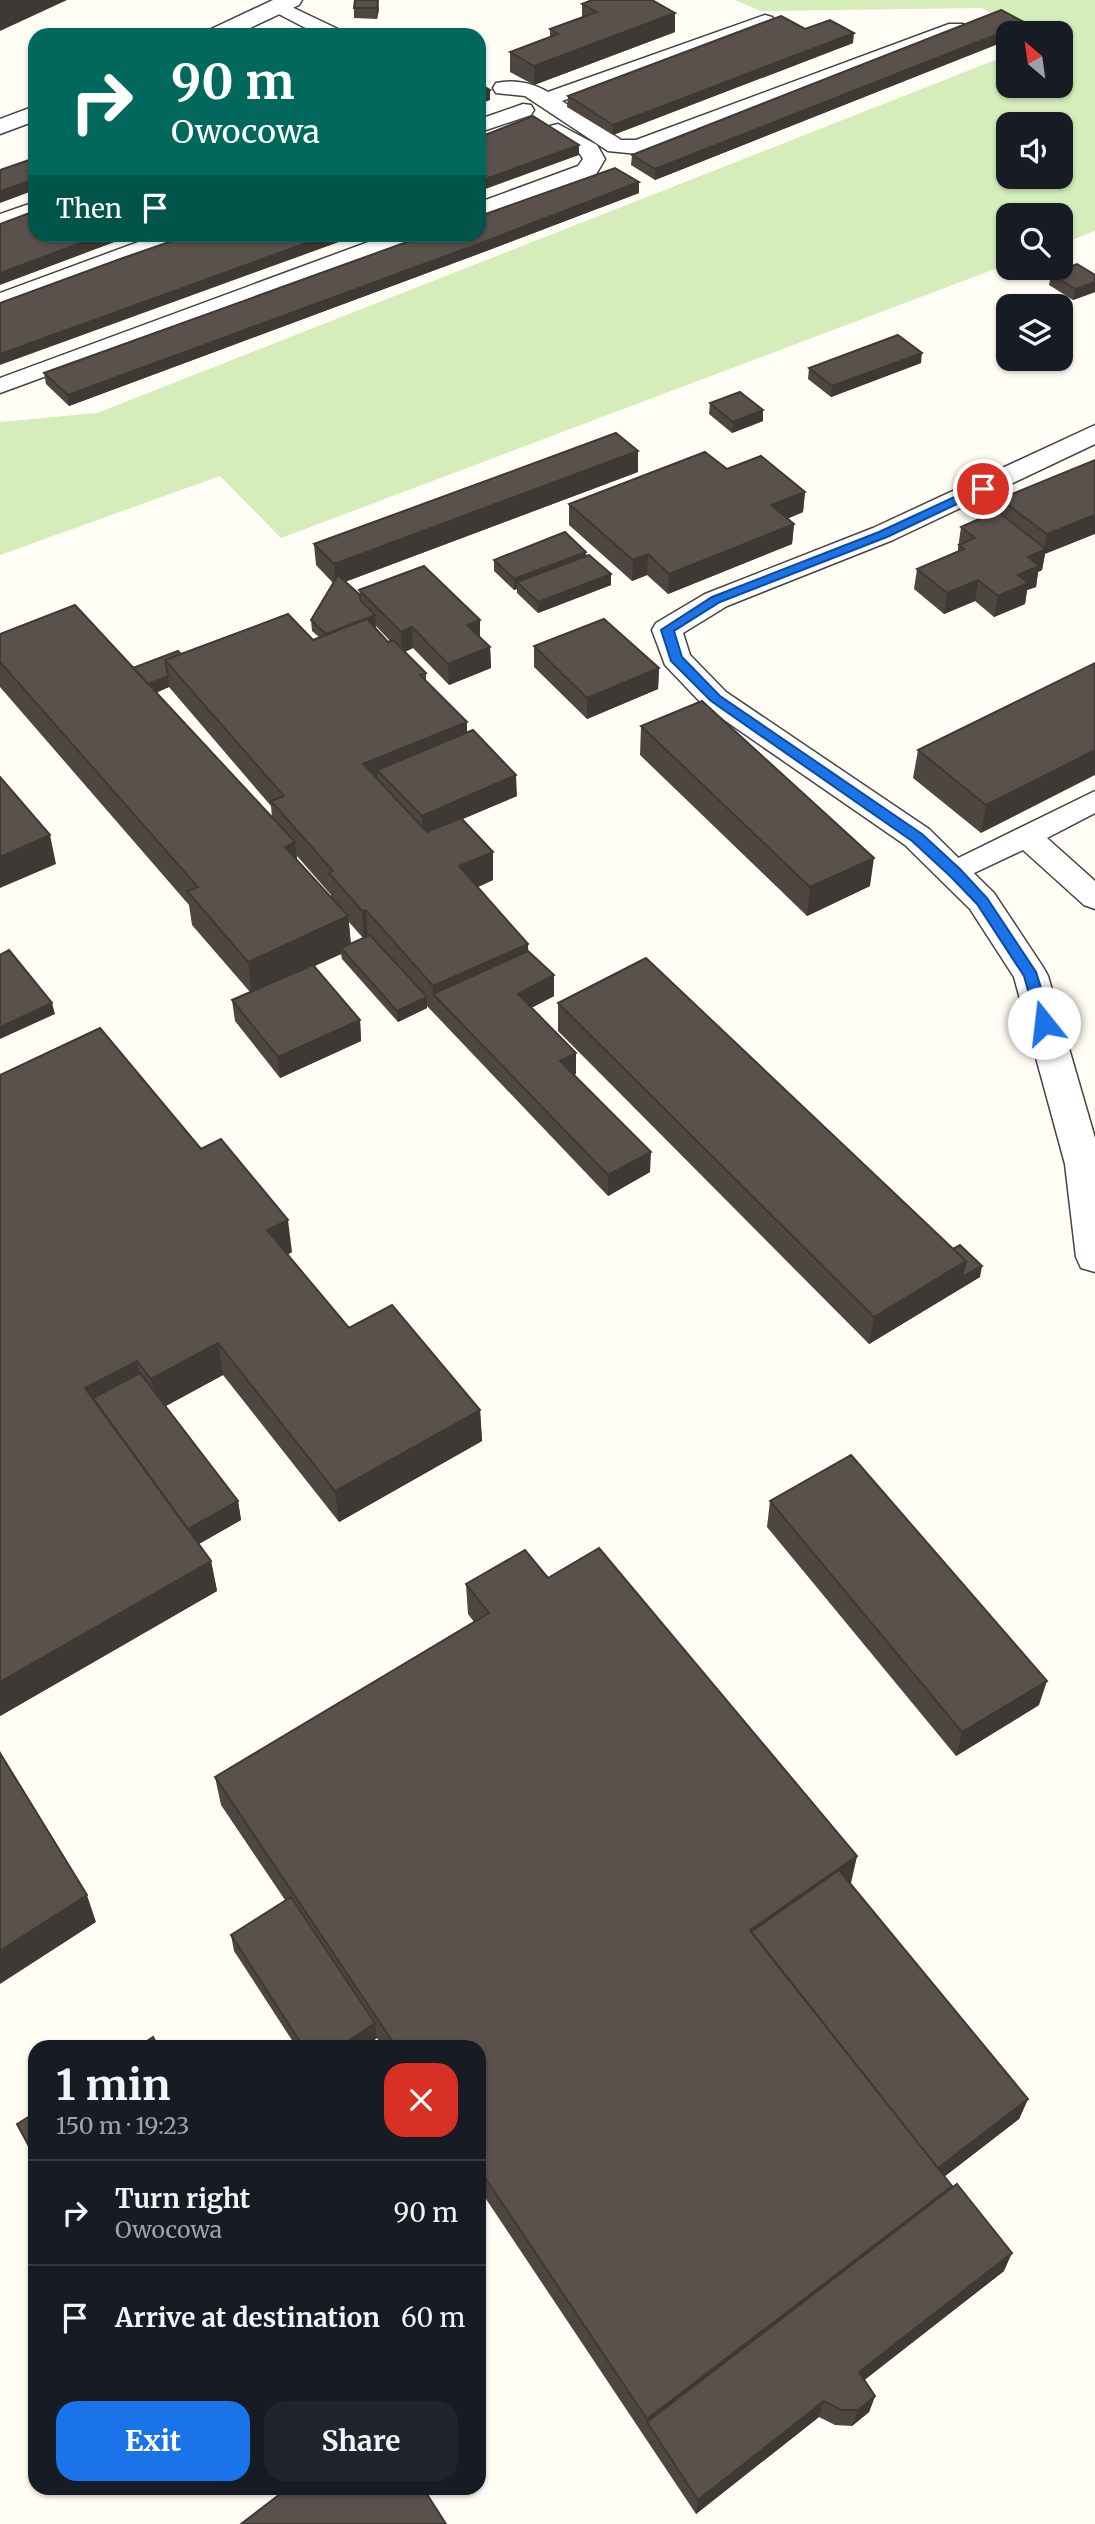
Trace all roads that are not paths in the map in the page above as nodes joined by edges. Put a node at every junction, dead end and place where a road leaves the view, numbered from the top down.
1 (284, 3) edge
2 (765, 21) edge
3 (976, 21) edge
4 (232, 28) edge
5 (324, 28) edge
6 (546, 100) junction
7 (523, 110) junction
8 (28, 116) edge
9 (486, 124) edge
10 (0, 127) edge
11 (486, 208) edge
12 (28, 212) edge
13 (0, 222) edge
14 (161, 242) edge
15 (391, 242) edge
16 (0, 301) edge
17 (0, 386) edge
18 (1095, 433) edge
19 (1095, 801) edge
20 (1026, 836) junction
21 (955, 872) junction
22 (1095, 898) edge
23 (1095, 1257) edge

1 - 4 street
1 - 5 lane
2 - 6 lane
3 - 6 lane
6 - 7 lane
7 - 9 lane
7 - 11 lane
8 - 10 street
12 - 13 lane
14 - 16 lane
15 - 17 lane
18 - 21 street
19 - 20 lane
20 - 21 lane
20 - 22 lane
21 - 23 street

